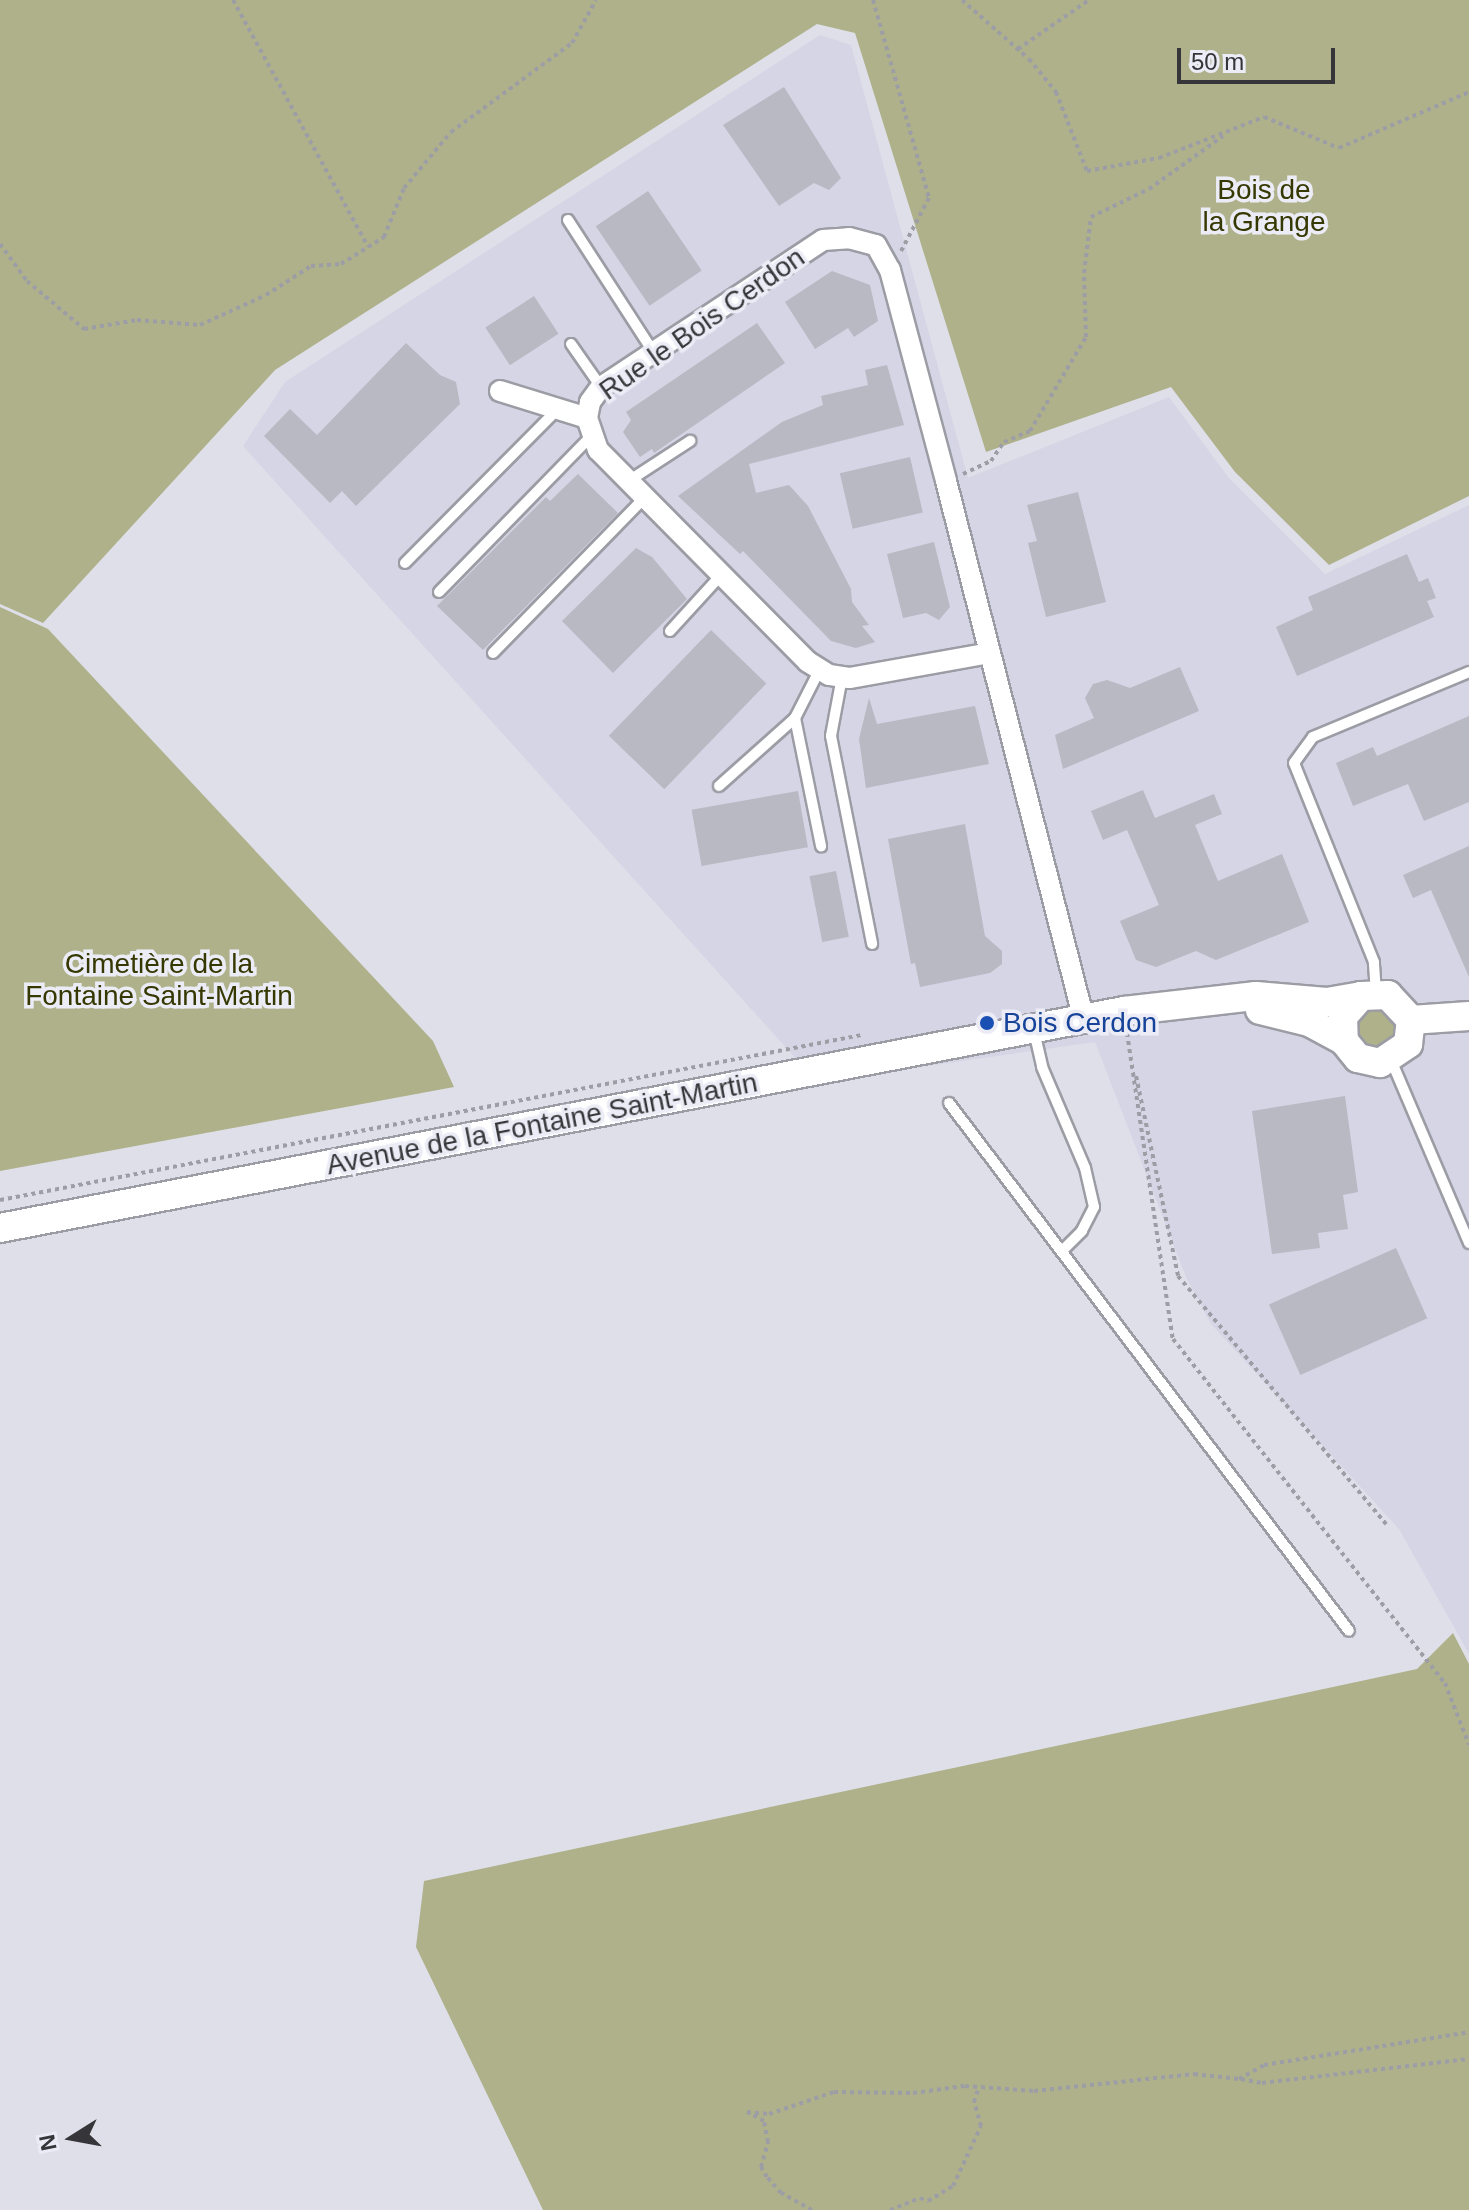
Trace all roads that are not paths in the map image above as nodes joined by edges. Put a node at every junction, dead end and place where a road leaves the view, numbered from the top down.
1 (568, 220) dead end
2 (571, 344) dead end
3 (655, 354) junction
4 (601, 387) junction
5 (500, 391) dead end
6 (558, 409) junction
7 (589, 427) junction
8 (690, 441) dead end
9 (630, 480) junction
10 (646, 496) junction
11 (405, 563) dead end
12 (724, 572) junction
13 (439, 592) dead end
14 (670, 631) dead end
15 (493, 653) dead end
16 (990, 653) junction
17 (820, 669) junction
18 (1469, 672) edge
19 (842, 677) junction
20 (795, 718) junction
21 (719, 786) dead end
22 (821, 846) dead end
23 (872, 944) dead end
24 (1369, 995) junction
25 (1224, 1002) junction
26 (1469, 1016) edge
27 (1084, 1020) junction
28 (1411, 1020) junction
29 (1034, 1031) junction
30 (1344, 1041) junction
31 (1391, 1060) junction
32 (949, 1103) dead end
33 (0, 1228) edge
34 (1469, 1243) edge
35 (1062, 1251) junction
36 (1349, 1631) dead end

1 - 3 lane
2 - 4 lane
3 - 4 street, Rue le Bois Cerdon
3 - 16 street, Rue le Bois Cerdon
4 - 7 street, Rue le Bois Cerdon
5 - 6 street
6 - 7 street
6 - 11 lane
7 - 9 street, Rue le Bois Cerdon
7 - 13 lane
8 - 9 lane
9 - 10 street, Rue le Bois Cerdon
10 - 12 street, Rue le Bois Cerdon
10 - 15 lane
12 - 14 lane
12 - 17 street, Rue le Bois Cerdon
16 - 19 street, Rue le Bois Cerdon
16 - 27 street, Rue le Bois Cerdon
17 - 19 street, Rue le Bois Cerdon
17 - 20 lane
18 - 24 lane
19 - 23 lane
20 - 21 lane
20 - 22 lane
24 - 25 main road, Avenue de la Fontaine Saint-Martin
24 - 28 main road
24 - 30 main road
25 - 27 main road, Avenue de la Fontaine Saint-Martin
25 - 30 main road
26 - 28 main road
27 - 29 main road, Avenue de la Fontaine Saint-Martin
28 - 31 main road
29 - 33 main road, Avenue de la Fontaine Saint-Martin
29 - 35 lane
30 - 31 main road
31 - 34 lane
32 - 35 lane
35 - 36 lane

